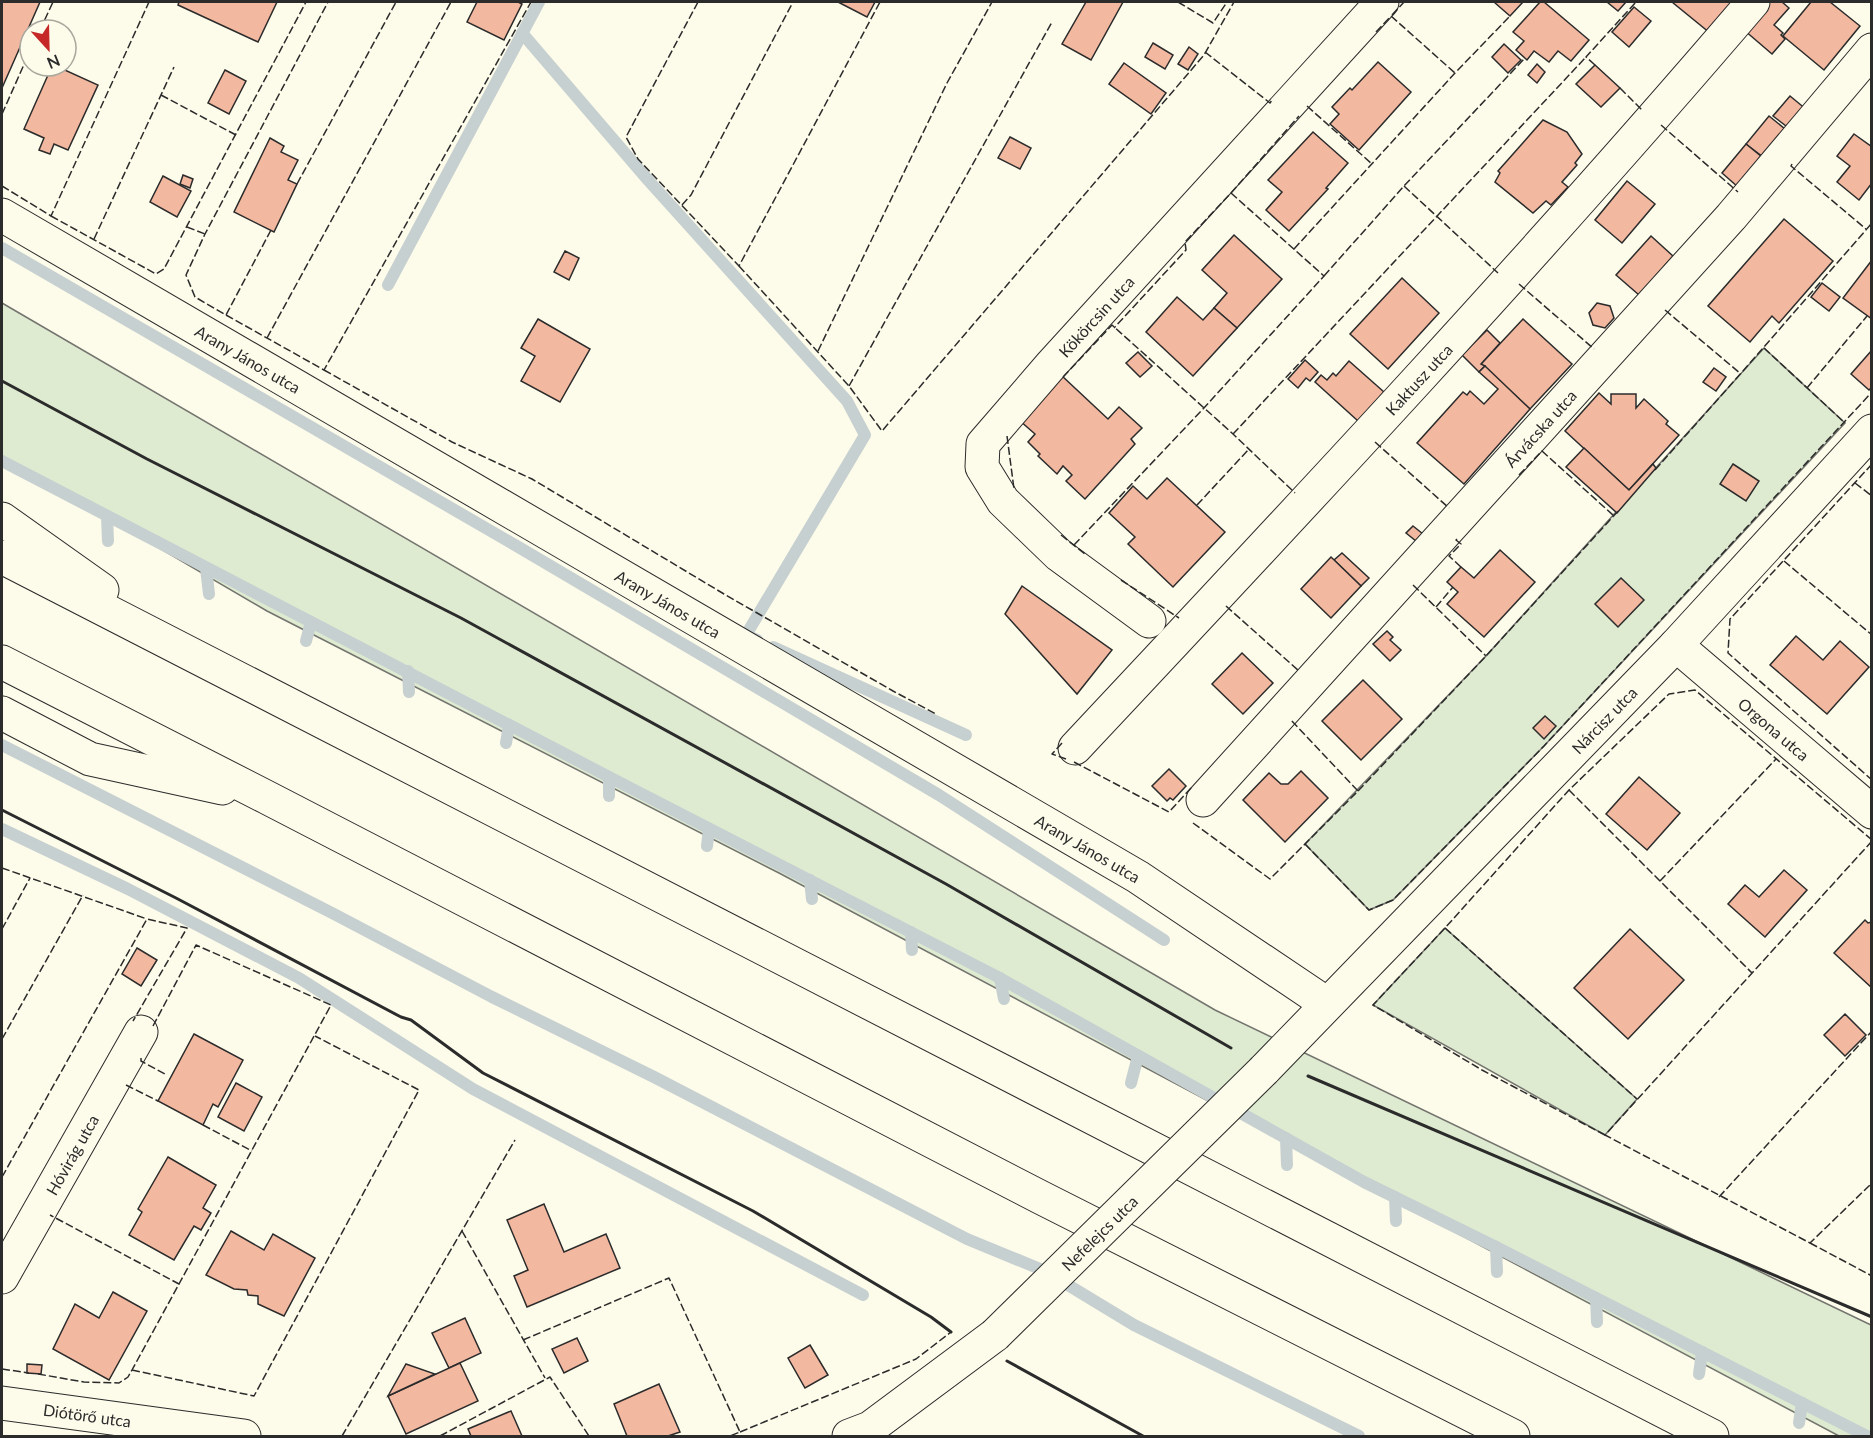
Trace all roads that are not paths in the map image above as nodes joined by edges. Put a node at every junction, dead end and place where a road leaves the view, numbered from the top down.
1 (1382, 2) edge
2 (1753, 2) edge
3 (1872, 50) edge
4 (2, 215) edge
5 (1872, 431) edge
6 (2, 519) edge
7 (2, 557) edge
8 (1149, 621) dead end
9 (1676, 645) junction
10 (2, 662) edge
11 (212, 667) junction
12 (2, 713) edge
13 (1075, 748) dead end
14 (268, 798) junction
15 (1203, 800) dead end
16 (1872, 812) edge
17 (1327, 1004) junction
18 (141, 1032) dead end
19 (2, 1277) edge
20 (2, 1403) edge
21 (864, 1434) edge
22 (244, 1437) edge
23 (1513, 1437) edge
24 (1712, 1437) edge

1 - 8 main road, Kökörcsin utca
2 - 13 main road, Kaktusz utca
3 - 15 main road, Árvácska utca
4 - 17 main road, Arany János utca
5 - 9 main road, Nárcisz utca
6 - 11 main road
7 - 11 main road
9 - 16 main road, Orgona utca
9 - 17 main road, Nárcisz utca
10 - 14 main road
11 - 24 main road
12 - 14 main road
14 - 23 main road
17 - 21 main road, Nefelejcs utca, bridge
18 - 19 main road, Hóvirág utca
20 - 22 main road, Diótörő utca

